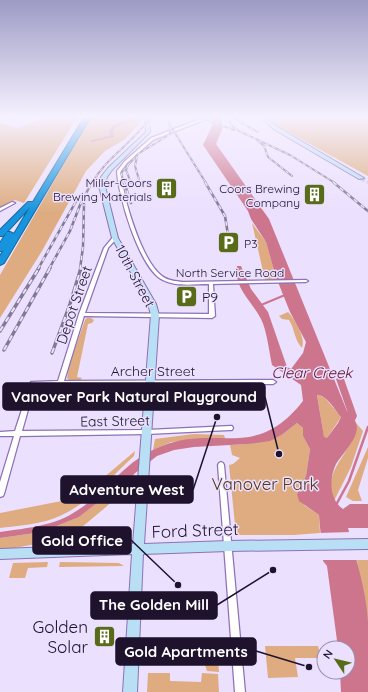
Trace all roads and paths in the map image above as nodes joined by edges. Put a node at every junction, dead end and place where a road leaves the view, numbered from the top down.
1 (63, 148) edge
2 (69, 148) edge
3 (130, 148) edge
4 (142, 148) edge
5 (310, 148) edge
6 (361, 178) tunnel mouth
7 (13, 203) dead end
8 (30, 203) junction
9 (0, 210) edge
10 (0, 234) edge
11 (115, 238) junction
12 (0, 250) edge
13 (0, 263) edge
14 (306, 281) dead end
15 (211, 284) junction
16 (82, 314) junction
17 (155, 315) junction
18 (273, 382) dead end
19 (60, 384) junction
20 (149, 384) junction
21 (230, 428) dead end
22 (146, 432) junction
23 (0, 434) edge
24 (18, 434) junction
25 (221, 465) dead end
26 (0, 494) edge
27 (366, 544) edge
28 (228, 546) junction
29 (138, 549) junction
30 (0, 554) edge
31 (130, 692) edge
32 (240, 692) edge

1 - 8 highway
2 - 13 highway
3 - 11 street, 10th Street
4 - 15 street, North Service Road
5 - 6 street
7 - 9 street
8 - 10 highway
8 - 12 highway
11 - 16 street, Depot Street
11 - 17 street, 10th Street
14 - 15 street, North Service Road
15 - 17 street
16 - 17 street
16 - 19 street, Depot Street
17 - 20 street, 10th Street
18 - 20 street, Archer Street
19 - 20 street, Archer Street
19 - 24 street, Archer Street
20 - 22 street, 10th Street
21 - 22 street, East Street
22 - 24 street, East Street
22 - 29 street, 10th Street
23 - 24 street, East Street
24 - 26 street
25 - 28 street
27 - 28 street, Ford Street
28 - 29 street, Ford Street
28 - 32 street
29 - 30 street, Ford Street
29 - 31 street, 10th Street

